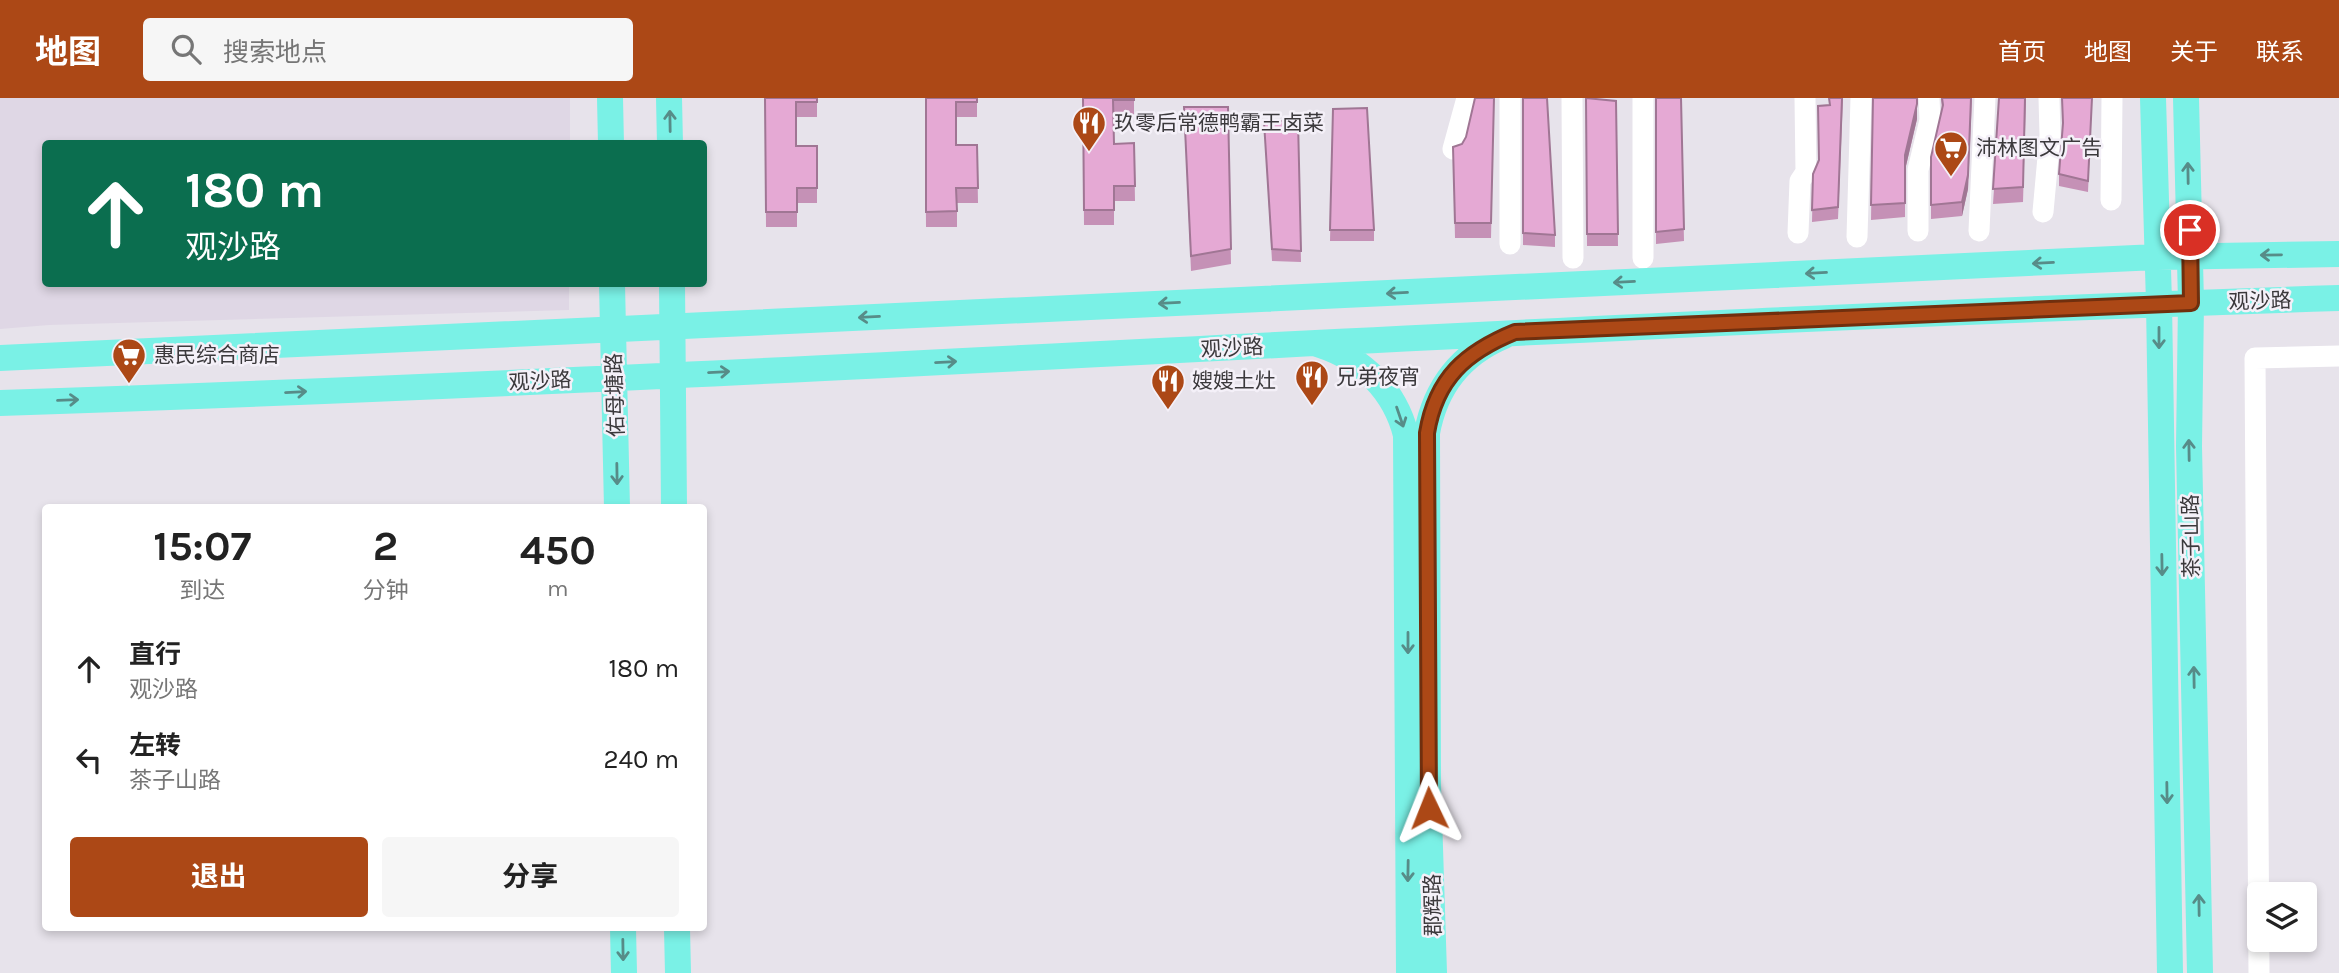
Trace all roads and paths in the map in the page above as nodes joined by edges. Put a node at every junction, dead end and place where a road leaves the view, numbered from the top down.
1 (610, 98) edge
2 (669, 98) edge
3 (1467, 98) edge
4 (1510, 98) edge
5 (1572, 98) edge
6 (1643, 98) edge
7 (1805, 98) edge
8 (1861, 98) edge
9 (1929, 98) edge
10 (1985, 98) edge
11 (2049, 98) edge
12 (2112, 98) edge
13 (2153, 98) edge
14 (2186, 98) edge
15 (611, 140) edge
16 (670, 140) edge
17 (1453, 149) edge
18 (2111, 200) dead end
19 (2043, 212) dead end
20 (1918, 231) dead end
21 (1979, 231) dead end
22 (1798, 233) dead end
23 (1857, 237) dead end
24 (1510, 244) dead end
25 (2339, 254) edge
26 (2157, 257) junction
27 (2190, 257) junction
28 (1573, 258) dead end
29 (1643, 258) dead end
30 (612, 287) edge
31 (672, 287) edge
32 (2339, 298) edge
33 (2159, 303) junction
34 (2191, 303) junction
35 (672, 326) junction
36 (612, 329) junction
37 (1515, 332) junction
38 (1315, 343) junction
39 (2339, 356) edge
40 (0, 358) edge
41 (673, 374) junction
42 (614, 377) junction
43 (0, 403) edge
44 (617, 504) edge
45 (674, 504) edge
46 (623, 931) edge
47 (677, 931) edge
48 (624, 973) edge
49 (678, 973) edge
50 (1409, 973) edge
51 (1434, 973) edge
52 (2170, 973) edge
53 (2200, 973) edge
54 (2259, 973) edge

1 - 15 main road
16 -> 2 main road
3 - 17 street
4 - 24 street
5 - 28 street
6 - 29 street
7 - 22 street
8 - 23 street
9 - 20 street
10 - 21 street
11 - 19 street
12 - 18 street
13 - 26 main road, 茶子山路
27 -> 14 main road, 茶子山路
25 -> 27 main road
26 - 27 main road
26 - 33 main road, 茶子山路
26 -> 35 main road
27 - 34 main road, 茶子山路
30 - 36 main road, 佑母塘路
31 - 35 main road
32 - 34 main road, 观沙路
33 - 34 main road, 观沙路
33 - 37 main road, 观沙路
33 -> 52 main road, 茶子山路
53 -> 34 main road, 茶子山路
35 - 36 main road
35 - 41 main road
36 - 40 main road
36 - 42 main road, 佑母塘路
37 - 38 main road, 观沙路
37 - 51 main road, 郡辉路
41 -> 38 main road, 观沙路
38 -> 50 main road, 郡辉路
39 - 54 street
41 - 42 main road, 观沙路
41 - 45 main road
43 -> 42 main road, 观沙路
42 -> 44 main road, 佑母塘路
46 -> 48 main road
47 - 49 main road

